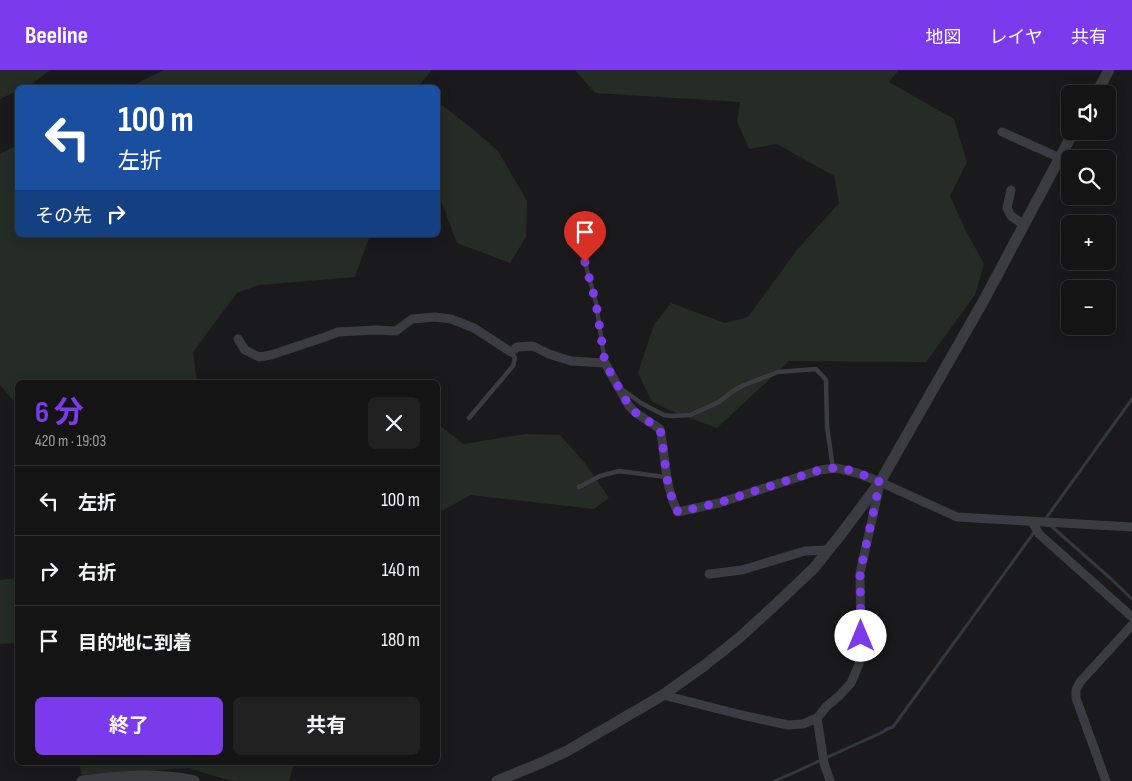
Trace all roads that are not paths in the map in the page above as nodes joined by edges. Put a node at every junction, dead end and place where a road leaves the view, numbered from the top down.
1 (1104, 72) edge
2 (1099, 85) edge
3 (1002, 132) dead end
4 (1069, 140) edge
5 (1060, 158) junction
6 (1011, 190) dead end
7 (1024, 225) junction
8 (566, 232) dead end
9 (238, 338) dead end
10 (511, 352) junction
11 (605, 363) junction
12 (618, 386) junction
13 (469, 418) dead end
14 (832, 469) junction
15 (666, 478) junction
16 (880, 482) junction
17 (579, 487) dead end
18 (1032, 522) junction
19 (1132, 527) edge
20 (828, 550) junction
21 (709, 574) dead end
22 (1132, 617) edge
23 (1132, 625) edge
24 (663, 694) junction
25 (817, 718) junction
26 (85, 781) edge
27 (194, 781) edge
28 (497, 781) edge
29 (830, 781) edge
30 (1106, 781) edge

1 - 2 street
3 - 5 street
4 - 5 street
5 - 7 street
6 - 7 street
7 - 16 street
8 - 11 lane
9 - 10 street
10 - 11 street
10 - 13 lane
11 - 12 street
12 - 14 lane
12 - 15 street
14 - 15 street
14 - 16 street
15 - 17 lane
16 - 18 street
16 - 20 street
16 - 25 street
18 - 19 street
18 - 22 street
20 - 21 street
20 - 24 street
23 - 30 street
24 - 25 street
24 - 28 street
25 - 29 street
26 - 27 street

